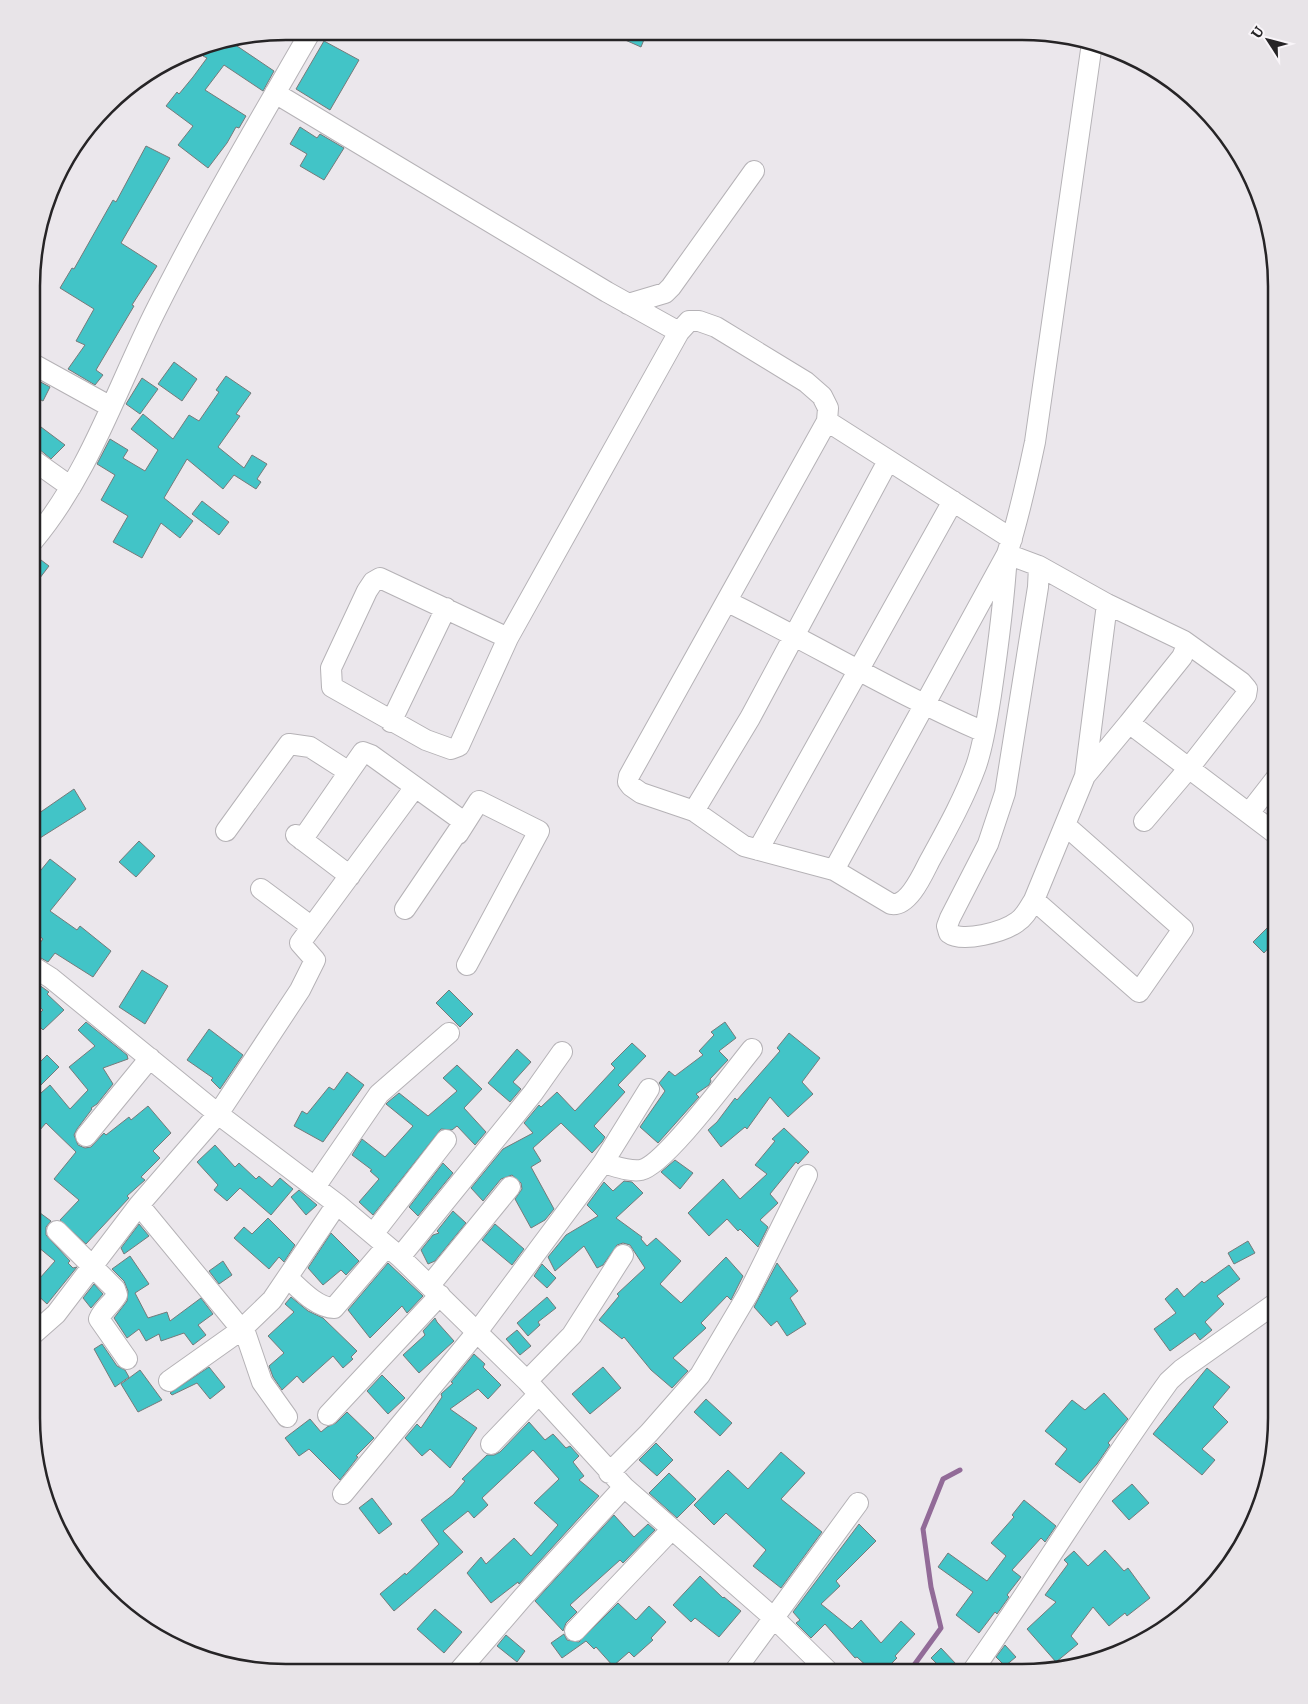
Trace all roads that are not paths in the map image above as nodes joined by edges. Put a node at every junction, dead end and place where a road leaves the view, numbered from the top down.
1 (306, 40) edge
2 (1091, 50) edge
3 (275, 93) junction
4 (754, 171) dead end
5 (628, 304) junction
6 (678, 332) junction
7 (40, 368) edge
8 (111, 407) junction
9 (827, 421) junction
10 (888, 461) junction
11 (40, 465) edge
12 (71, 487) junction
13 (953, 501) junction
14 (40, 532) edge
15 (1012, 552) junction
16 (1039, 566) junction
17 (728, 602) junction
18 (1106, 604) junction
19 (446, 608) junction
20 (794, 634) junction
21 (508, 638) junction
22 (1184, 641) junction
23 (859, 669) junction
24 (925, 706) junction
25 (391, 722) junction
26 (1129, 723) junction
27 (984, 732) junction
28 (1189, 768) junction
29 (349, 772) junction
30 (1085, 776) junction
31 (415, 787) junction
32 (1268, 788) edge
33 (694, 811) junction
34 (1249, 813) junction
35 (1144, 820) dead end
36 (464, 822) junction
37 (1065, 825) junction
38 (1268, 828) edge
39 (226, 831) dead end
40 (758, 850) junction
41 (834, 870) junction
42 (350, 876) junction
43 (261, 889) dead end
44 (1034, 900) junction
45 (412, 913) dead end
46 (312, 927) junction
47 (467, 965) dead end
48 (40, 971) edge
49 (449, 1033) dead end
50 (752, 1049) dead end
51 (562, 1052) dead end
52 (150, 1058) junction
53 (649, 1088) dead end
54 (218, 1114) junction
55 (86, 1136) dead end
56 (446, 1140) dead end
57 (603, 1163) junction
58 (807, 1176) dead end
59 (315, 1187) junction
60 (510, 1187) dead end
61 (337, 1204) junction
62 (139, 1205) junction
63 (57, 1232) dead end
64 (387, 1246) junction
65 (623, 1256) dead end
66 (92, 1264) junction
67 (288, 1278) junction
68 (435, 1290) junction
69 (1268, 1308) edge
70 (40, 1328) edge
71 (241, 1330) junction
72 (477, 1332) junction
73 (127, 1359) dead end
74 (169, 1381) dead end
75 (533, 1388) junction
76 (328, 1415) dead end
77 (287, 1417) dead end
78 (491, 1444) dead end
79 (609, 1473) junction
80 (624, 1487) junction
81 (343, 1494) dead end
82 (858, 1503) dead end
83 (672, 1529) junction
84 (775, 1619) junction
85 (576, 1632) dead end
86 (473, 1664) edge
87 (740, 1664) edge
88 (821, 1664) edge
89 (977, 1664) edge

1 - 3 street
2 - 15 street
3 - 5 street
3 - 8 street
4 - 5 street
5 - 6 street
6 - 9 street
6 - 21 street
7 - 8 street
8 - 12 street
9 - 10 street
9 - 17 street
10 - 13 street
10 - 20 street
11 - 12 street
12 - 14 street
13 - 15 street
13 - 23 street
15 - 16 street
15 - 24 street
15 - 27 street
16 - 18 street
16 - 44 street
17 - 20 street
17 - 33 street
18 - 22 street
18 - 30 street
19 - 21 street
19 - 25 street
19 - 25 street
20 - 23 street
20 - 33 street
21 - 25 street
22 - 26 street
22 - 28 street
23 - 24 street
23 - 40 street
24 - 27 street
24 - 41 street
26 - 28 street
26 - 30 street
27 - 41 street
28 - 34 street
28 - 35 street
29 - 31 street
29 - 39 street
29 - 42 street
30 - 37 street
31 - 36 street
31 - 42 street
32 - 34 street
33 - 40 street
34 - 38 street
36 - 45 street
36 - 47 street
37 - 44 street
37 - 44 street
40 - 41 street
42 - 46 street
43 - 46 street
46 - 54 street
48 - 52 street
49 - 59 street
50 - 57 street
51 - 64 street
52 - 54 street
52 - 55 street
53 - 57 street
54 - 59 street
54 - 62 street
56 - 64 street
57 - 72 street
58 - 79 street
59 - 61 street
60 - 68 street
61 - 64 street
61 - 67 street
62 - 66 street
62 - 71 street
63 - 66 street
64 - 67 street
64 - 68 street
65 - 75 street
66 - 70 street
66 - 73 street
67 - 71 street
68 - 72 street
68 - 76 street
69 - 89 street
71 - 74 street
71 - 77 street
72 - 75 street
72 - 81 street
75 - 78 street
75 - 79 street
79 - 80 street
80 - 83 street
80 - 86 street
82 - 84 street
83 - 84 street
83 - 85 street
84 - 87 street
84 - 88 street

